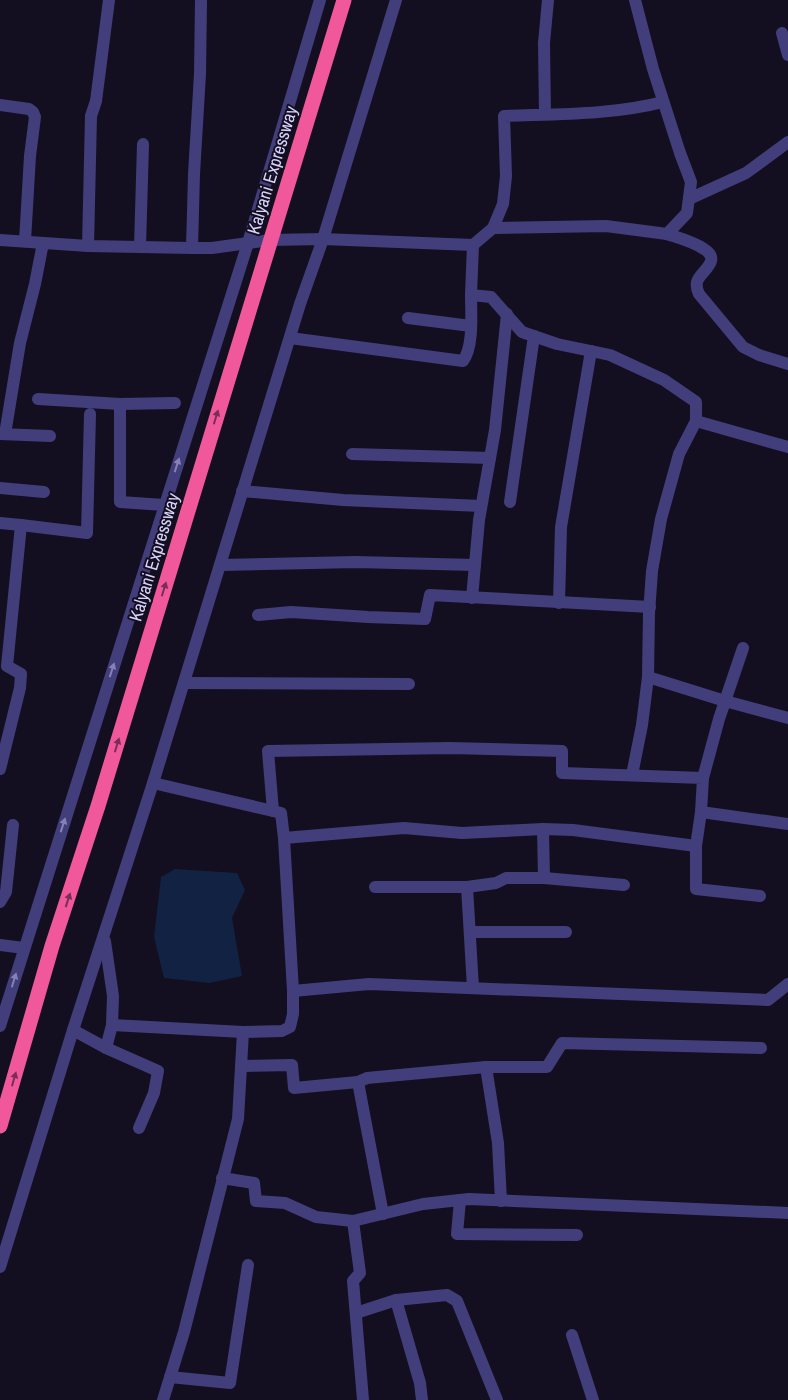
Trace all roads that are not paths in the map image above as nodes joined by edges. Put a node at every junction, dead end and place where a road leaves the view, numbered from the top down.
1 (110, 0) edge
2 (201, 0) edge
3 (320, 0) edge
4 (344, 0) edge
5 (396, 0) edge
6 (548, 0) edge
7 (635, 0) edge
8 (782, 33) dead end
9 (788, 55) edge
10 (664, 102) junction
11 (0, 105) edge
12 (545, 114) junction
13 (788, 142) edge
14 (143, 144) dead end
15 (689, 199) junction
16 (493, 228) junction
17 (667, 234) junction
18 (323, 239) junction
19 (0, 240) edge
20 (270, 240) junction
21 (25, 241) junction
22 (43, 243) junction
23 (248, 243) junction
24 (473, 245) junction
25 (88, 246) junction
26 (140, 247) junction
27 (192, 248) junction
28 (471, 294) junction
29 (507, 314) junction
30 (408, 318) dead end
31 (471, 326) junction
32 (534, 336) junction
33 (290, 338) junction
34 (591, 351) junction
35 (788, 364) edge
36 (38, 399) dead end
37 (175, 403) dead end
38 (120, 404) junction
39 (90, 414) dead end
40 (696, 421) junction
41 (2, 434) edge
42 (50, 436) dead end
43 (788, 447) edge
44 (352, 454) dead end
45 (490, 458) junction
46 (0, 488) edge
47 (242, 491) junction
48 (44, 492) dead end
49 (510, 502) dead end
50 (164, 505) junction
51 (481, 506) junction
52 (0, 523) edge
53 (21, 525) junction
54 (220, 565) junction
55 (475, 565) junction
56 (472, 598) junction
57 (559, 603) junction
58 (650, 607) junction
59 (258, 615) dead end
60 (743, 648) dead end
61 (648, 677) junction
62 (184, 683) junction
63 (409, 684) dead end
64 (725, 701) junction
65 (788, 718) edge
66 (0, 769) edge
67 (632, 775) junction
68 (703, 778) junction
69 (153, 783) junction
70 (274, 811) junction
71 (700, 812) junction
72 (788, 824) edge
73 (13, 825) dead end
74 (543, 829) junction
75 (284, 838) junction
76 (696, 846) junction
77 (544, 878) junction
78 (624, 885) dead end
79 (374, 887) dead end
80 (468, 887) junction
81 (760, 896) dead end
82 (0, 902) edge
83 (470, 932) junction
84 (566, 932) dead end
85 (104, 936) junction
86 (0, 945) edge
87 (24, 948) junction
88 (788, 984) edge
89 (473, 988) junction
90 (293, 991) junction
91 (112, 1025) junction
92 (0, 1026) edge
93 (73, 1030) junction
94 (243, 1032) junction
95 (106, 1048) junction
96 (761, 1048) dead end
97 (241, 1066) junction
98 (486, 1067) junction
99 (358, 1082) junction
100 (0, 1126) edge
101 (139, 1128) dead end
102 (222, 1178) junction
103 (460, 1200) junction
104 (501, 1201) junction
105 (788, 1212) edge
106 (383, 1214) junction
107 (353, 1221) junction
108 (577, 1235) dead end
109 (248, 1265) dead end
110 (0, 1266) edge
111 (396, 1300) junction
112 (356, 1313) junction
113 (572, 1335) dead end
114 (170, 1377) junction
115 (163, 1400) edge
116 (363, 1400) edge
117 (422, 1400) edge
118 (497, 1400) edge
119 (593, 1400) edge

1 - 25 street
2 - 27 street
3 - 23 street
4 - 20 highway, Kalyani Expressway
5 - 18 street
6 - 12 street
7 - 10 street
8 - 9 street
10 - 12 street
10 - 15 street
11 - 21 street
12 - 16 street
13 - 15 street
14 - 26 street
15 - 17 street
16 - 17 street
16 - 24 street
17 - 35 street
18 - 20 street
18 - 24 street
18 - 33 street
19 - 21 street
20 - 23 street
100 -> 20 highway, Kalyani Expressway
21 - 22 street
22 - 25 street
22 - 41 street
23 - 27 street
50 -> 23 street
24 - 28 street
25 - 26 street
26 - 27 street
28 - 29 street
28 - 31 street
29 - 32 street
29 - 45 street
30 - 31 street
31 - 33 street
32 - 34 street
32 - 49 street
33 - 47 street
34 - 40 street
34 - 57 street
36 - 38 street
37 - 38 street
38 - 50 street
39 - 53 street
40 - 43 street
40 - 58 street
41 - 42 street
44 - 45 street
45 - 51 street
46 - 48 street
47 - 51 street
47 - 54 street
87 -> 50 street
51 - 55 street
52 - 53 street
53 - 66 street
54 - 55 street
54 - 62 street
55 - 56 street
56 - 57 street
56 - 59 street
57 - 58 street
58 - 61 street
60 - 64 street
61 - 64 street
61 - 67 street
62 - 63 street
62 - 69 street
64 - 65 street
64 - 68 street
67 - 68 street
67 - 70 street
68 - 71 street
69 - 70 street
69 - 85 street
70 - 75 street
71 - 72 street
71 - 76 street
73 - 82 street
74 - 75 street
74 - 76 street
74 - 77 street
75 - 90 street
76 - 81 street
77 - 78 street
77 - 80 street
79 - 80 street
80 - 83 street
83 - 84 street
83 - 89 street
85 - 91 street
85 - 93 street
86 - 87 street
92 -> 87 street
88 - 89 street
89 - 90 street
90 - 94 street
91 - 94 street
91 - 95 street
93 - 95 street
93 - 110 street
94 - 97 street
95 - 101 street
96 - 98 street
97 - 99 street
97 - 102 street
98 - 99 street
98 - 104 street
99 - 106 street
102 - 107 street
102 - 114 street
103 - 104 street
103 - 106 street
103 - 108 street
104 - 105 street
106 - 107 street
107 - 112 street
109 - 114 street
111 - 112 street
111 - 117 street
111 - 118 street
112 - 116 street
113 - 119 street
114 - 115 street

